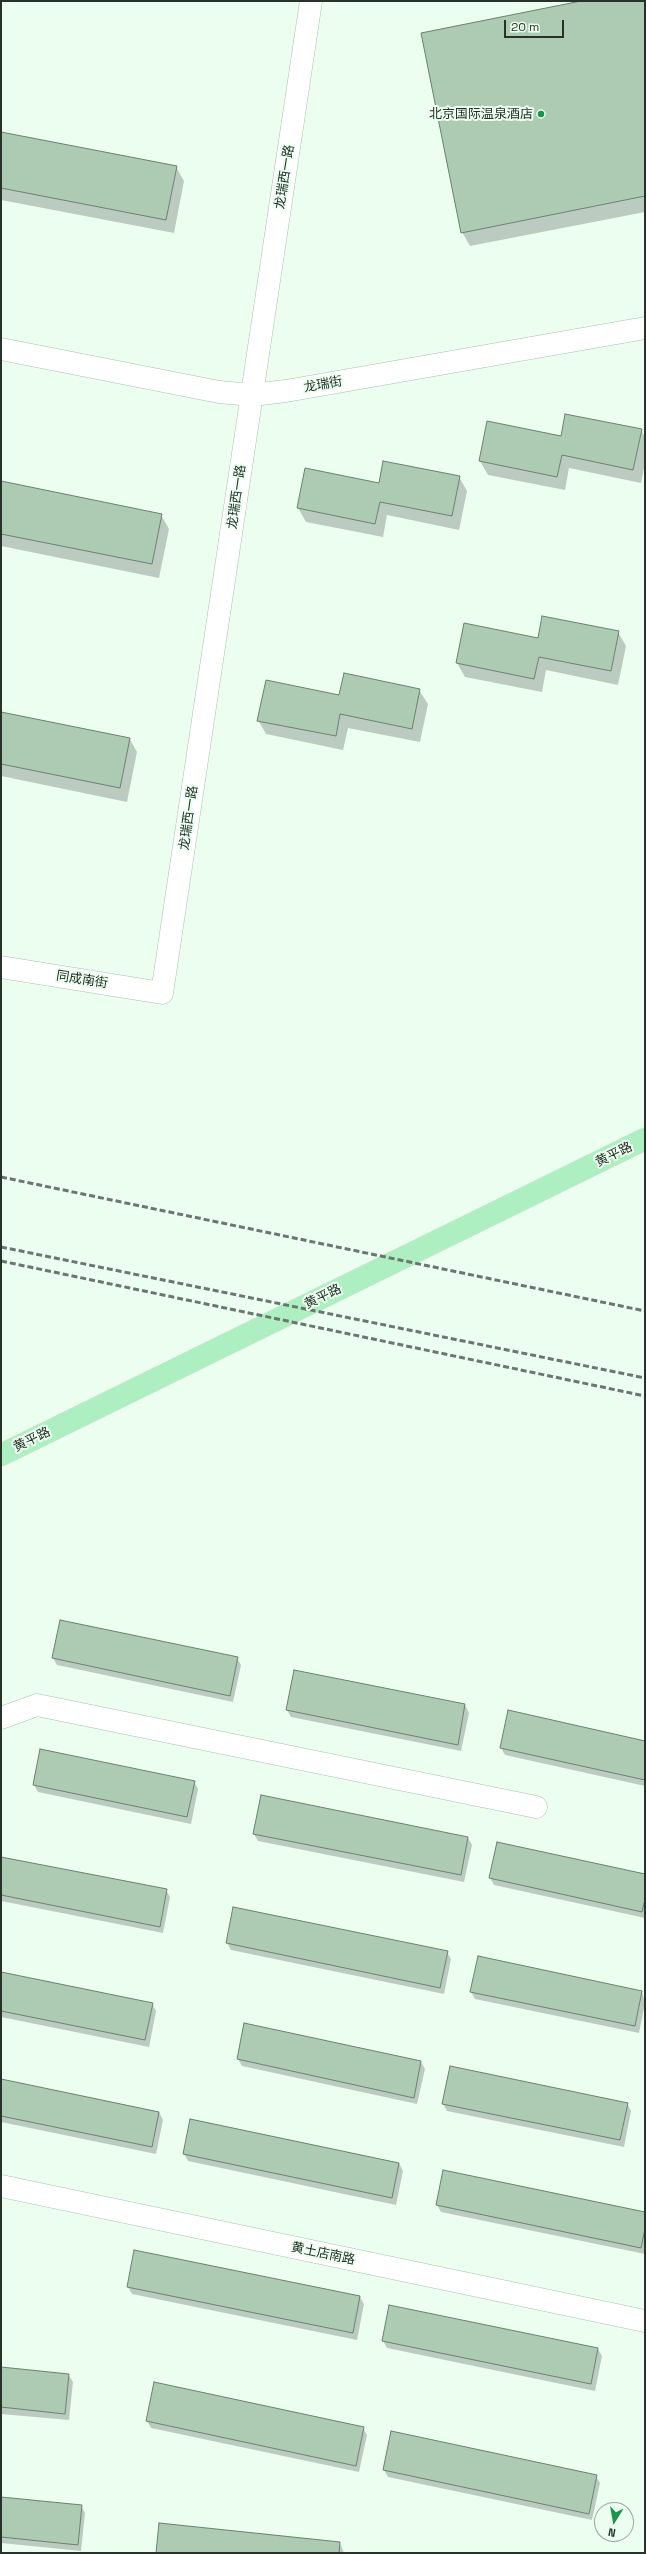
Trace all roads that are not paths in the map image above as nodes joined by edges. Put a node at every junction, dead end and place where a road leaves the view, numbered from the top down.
1 (311, 1) edge
2 (645, 328) edge
3 (1, 349) edge
4 (252, 394) junction
5 (1, 967) edge
6 (162, 994) joint
7 (645, 1139) edge
8 (645, 1155) edge
9 (1, 1455) edge
10 (1, 1469) edge
11 (1, 1718) edge
12 (536, 1807) dead end
13 (1, 2186) edge
14 (645, 2321) edge

1 - 4 street, 龙瑞西一路
2 - 4 street, 龙瑞街
3 - 4 street, 龙瑞街
4 - 6 street, 龙瑞西一路
5 - 6 street, 同成南街
7 - 9 main road, 黄平路
8 - 10 main road, 黄平路
11 - 12 street
13 - 14 street, 黄土店南路

